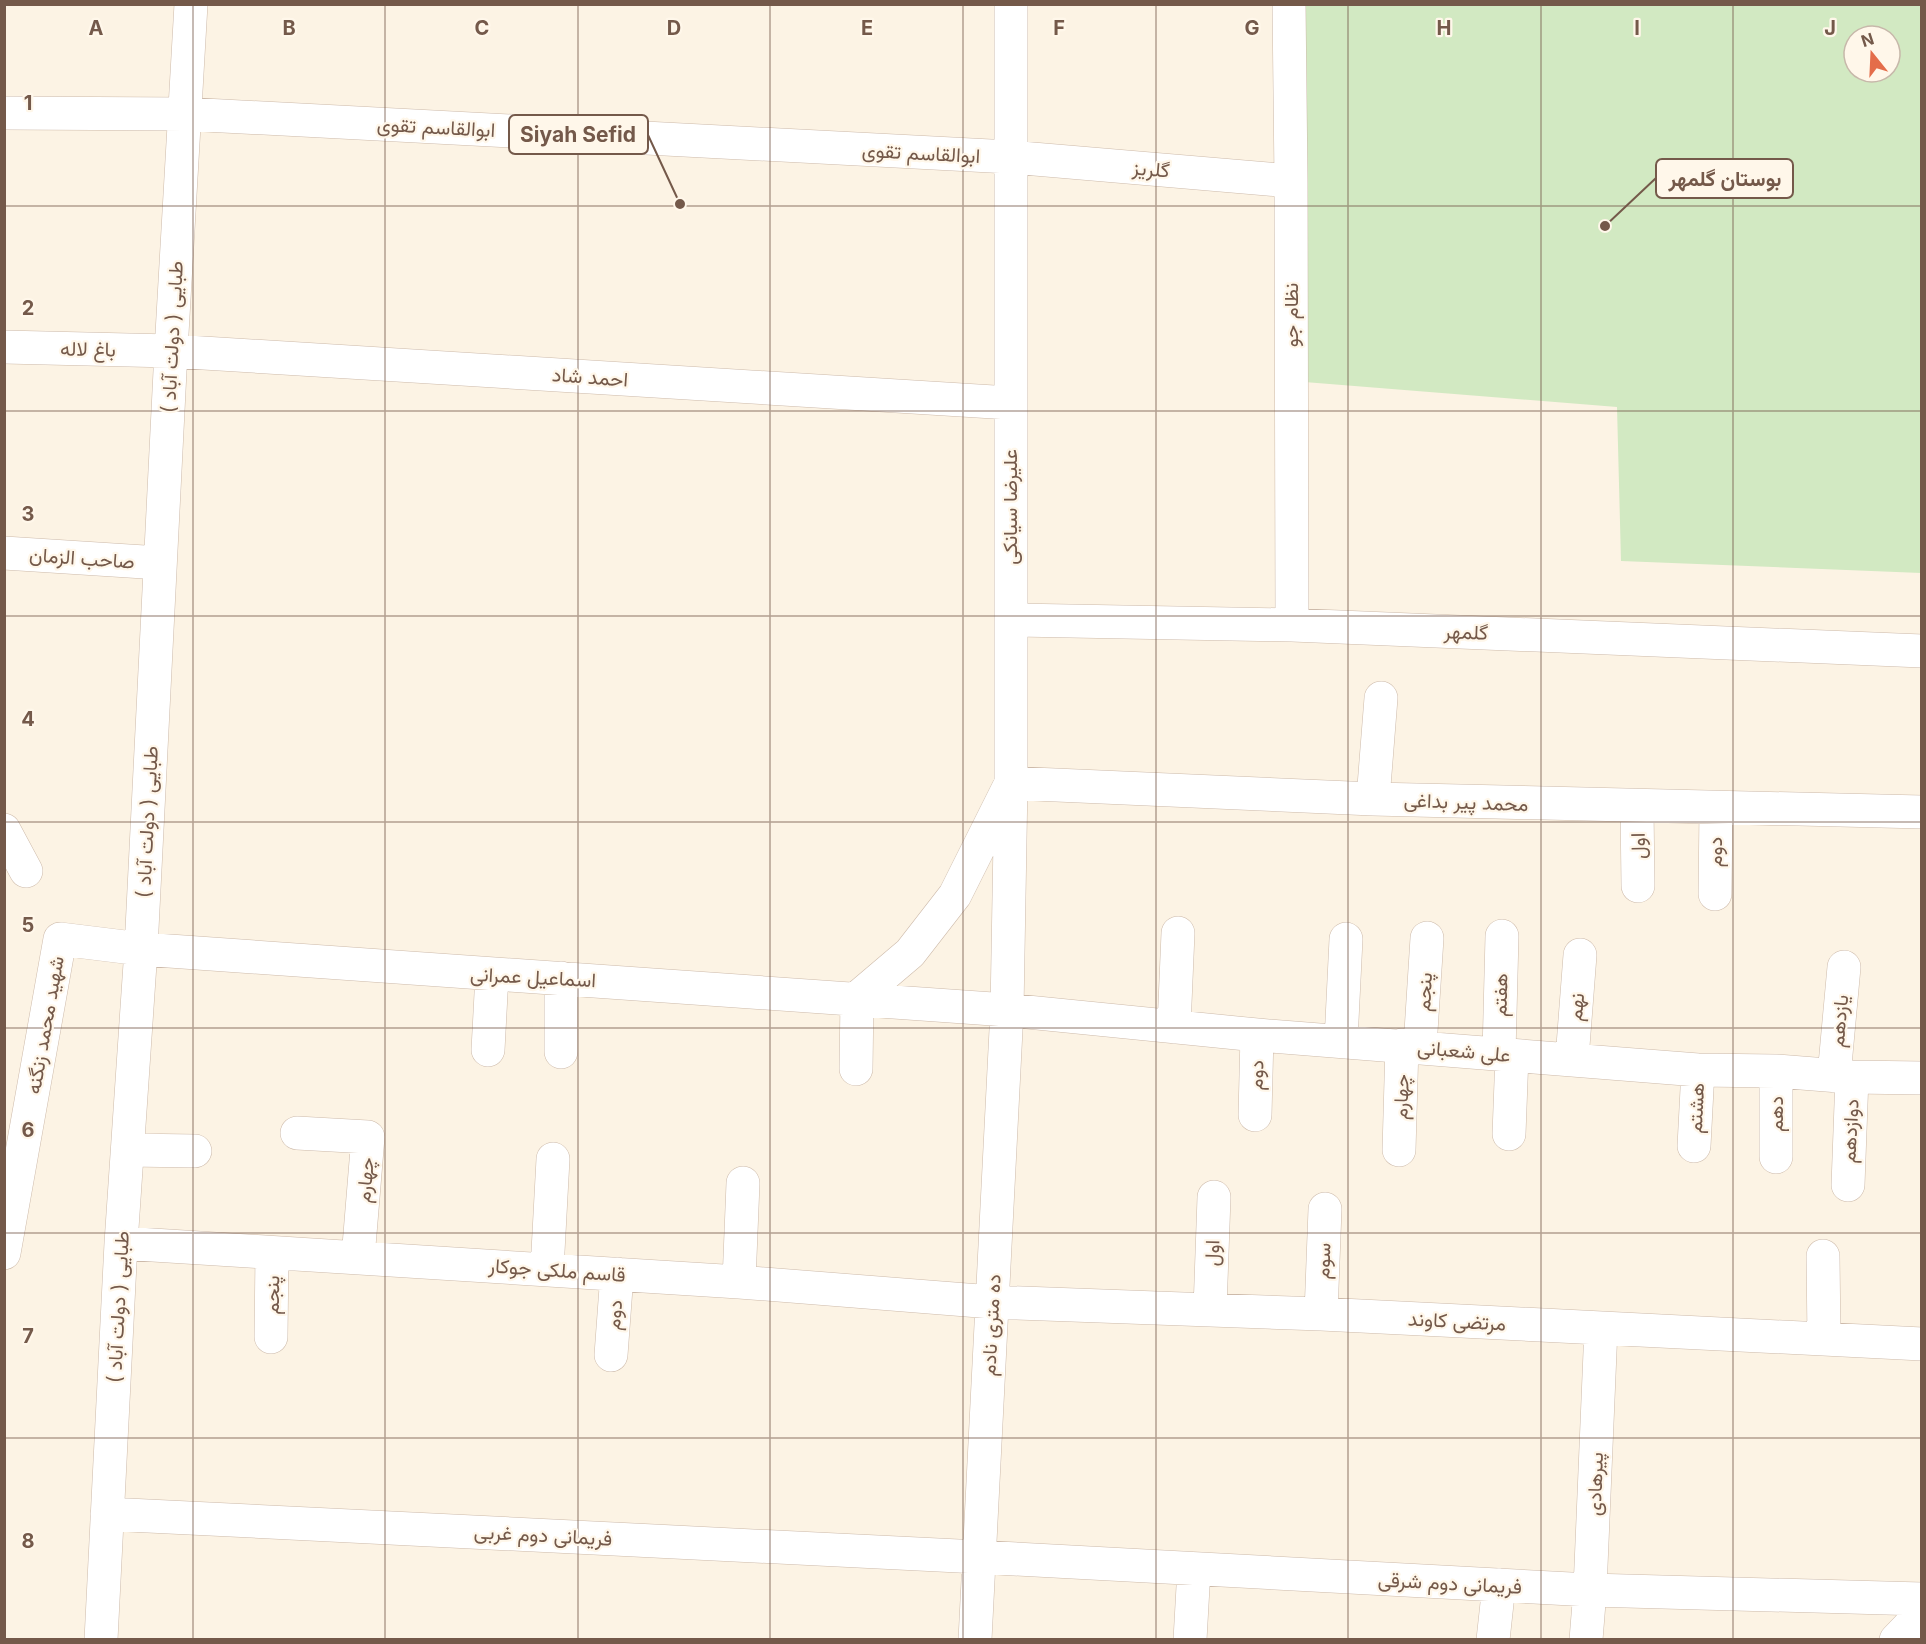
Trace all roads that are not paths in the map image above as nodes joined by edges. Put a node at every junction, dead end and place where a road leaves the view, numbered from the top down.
1 (191, 4) edge
2 (1011, 4) edge
3 (1288, 4) edge
4 (4, 113) edge
5 (185, 114) junction
6 (1010, 157) junction
7 (1291, 181) junction
8 (4, 347) edge
9 (171, 351) junction
10 (1010, 403) junction
11 (4, 554) edge
12 (160, 563) junction
13 (1011, 620) junction
14 (1292, 625) junction
15 (1922, 651) edge
16 (1381, 698) dead end
17 (1011, 783) junction
18 (1373, 800) junction
19 (1637, 807) junction
20 (1716, 809) junction
21 (1922, 812) edge
22 (4, 830) edge
23 (26, 871) dead end
24 (1638, 886) dead end
25 (1715, 894) dead end
26 (1178, 933) dead end
27 (1502, 936) dead end
28 (1427, 938) dead end
29 (60, 939) joint
30 (1346, 939) dead end
31 (141, 949) junction
32 (1580, 955) dead end
33 (1844, 967) dead end
34 (492, 975) junction
35 (561, 978) junction
36 (856, 998) junction
37 (1007, 1010) junction
38 (1174, 1028) junction
39 (1257, 1035) junction
40 (1341, 1041) junction
41 (1411, 1046) junction
42 (488, 1050) dead end
43 (561, 1052) dead end
44 (1506, 1054) junction
45 (1572, 1059) junction
46 (856, 1069) dead end
47 (1698, 1070) junction
48 (1776, 1071) junction
49 (1843, 1076) junction
50 (1922, 1078) edge
51 (1255, 1115) dead end
52 (297, 1133) dead end
53 (1509, 1134) dead end
54 (1694, 1146) dead end
55 (1399, 1149) dead end
56 (128, 1150) junction
57 (195, 1151) dead end
58 (1776, 1157) dead end
59 (553, 1160) dead end
60 (743, 1183) dead end
61 (1848, 1185) dead end
62 (1214, 1197) dead end
63 (1325, 1209) dead end
64 (122, 1243) junction
65 (4, 1253) edge
66 (272, 1253) junction
67 (1823, 1256) dead end
68 (358, 1258) junction
69 (547, 1270) junction
70 (617, 1274) junction
71 (739, 1282) junction
72 (992, 1302) junction
73 (1210, 1310) junction
74 (1321, 1314) junction
75 (1601, 1328) junction
76 (271, 1337) dead end
77 (1824, 1339) junction
78 (1922, 1344) edge
79 (610, 1355) dead end
80 (106, 1514) junction
81 (979, 1557) junction
82 (1194, 1569) junction
83 (1499, 1585) junction
84 (1590, 1590) junction
85 (1922, 1599) edge
86 (1922, 1613) edge
87 (101, 1640) edge
88 (975, 1640) edge
89 (1190, 1640) edge
90 (1493, 1640) edge
91 (1586, 1640) edge
92 (1896, 1640) edge

1 - 5 street, طبایی ( دولت آباد )
2 - 6 street, علیرضا سیانکی
3 - 7 street, نظام جو
4 - 5 street, ابوالقاسم تقوی
5 - 6 street, ابوالقاسم تقوی
5 - 9 street, طبایی ( دولت آباد )
6 - 7 street, گلریز
6 - 10 street, علیرضا سیانکی
7 - 14 street, نظام جو
8 - 9 street, باغ لاله
9 - 10 street, احمد شاد
9 - 12 street, طبایی ( دولت آباد )
10 - 13 street, علیرضا سیانکی
11 - 12 street, صاحب الزمان
12 - 31 street, طبایی ( دولت آباد )
13 - 14 street, گلمهر
13 - 17 street, علیرضا سیانکی
14 - 15 street, گلمهر
16 - 18 street
17 - 18 street, محمد پیر بداغی
17 - 36 street
17 - 37 street, علیرضا سیانکی
18 - 19 street, محمد پیر بداغی
19 - 20 street, محمد پیر بداغی
19 - 24 street, اول
20 - 21 street, محمد پیر بداغی
20 - 25 street, دوم
22 - 23 street
26 - 38 street
27 - 44 street, هفتم
28 - 41 street, پنجم
29 - 31 street, اسماعیل عمرانی
29 - 65 street, شهید محمد زنگنه
30 - 40 street
31 - 34 street, اسماعیل عمرانی
31 - 56 street, طبایی ( دولت آباد )
32 - 45 street, نهم
33 - 49 street, یازدهم
34 - 35 street, اسماعیل عمرانی
34 - 42 street
35 - 36 street, اسماعیل عمرانی
35 - 43 street
36 - 37 street, اسماعیل عمرانی
36 - 46 street
37 - 38 street, علی شعبانی
37 - 72 street, ده متری نادم
38 - 39 street, علی شعبانی
39 - 40 street, علی شعبانی
39 - 51 street, دوم
40 - 41 street, علی شعبانی
41 - 44 street, علی شعبانی
41 - 55 street, چهارم
44 - 45 street, علی شعبانی
44 - 53 street, هفتم
45 - 47 street, علی شعبانی
47 - 48 street, علی شعبانی
47 - 54 street, هشتم
48 - 49 street, علی شعبانی
48 - 58 street, دهم
49 - 50 street, علی شعبانی
49 - 61 street, دوازدهم
52 - 68 street, چهارم
56 - 57 street
56 - 64 street, طبایی ( دولت آباد )
59 - 69 street
60 - 71 street
62 - 73 street, اول
63 - 74 street, سوم
64 - 66 street, قاسم ملکی جوکار
64 - 80 street, طبایی ( دولت آباد )
66 - 68 street, قاسم ملکی جوکار
66 - 76 street, پنجم
67 - 77 street
68 - 69 street, قاسم ملکی جوکار
69 - 70 street, قاسم ملکی جوکار
70 - 71 street, قاسم ملکی جوکار
70 - 79 street, دوم
71 - 72 street, قاسم ملکی جوکار
72 - 73 street, مرتضی کاوند
72 - 81 street, ده متری نادم
73 - 74 street, مرتضی کاوند
74 - 75 street, مرتضی کاوند
75 - 77 street, مرتضی کاوند
75 - 84 street, پیرهادی
77 - 78 street, مرتضی کاوند
80 - 81 street, فریمانی دوم غربی
80 - 87 street, طبایی ( دولت آباد )
81 - 82 street, فریمانی دوم شرقی
81 - 88 street, ده متری نادم
82 - 83 street, فریمانی دوم شرقی
82 - 89 street
83 - 84 street, فریمانی دوم شرقی
83 - 90 street
84 - 85 street, فریمانی دوم شرقی
84 - 91 street, پیرهادی
86 - 92 street

